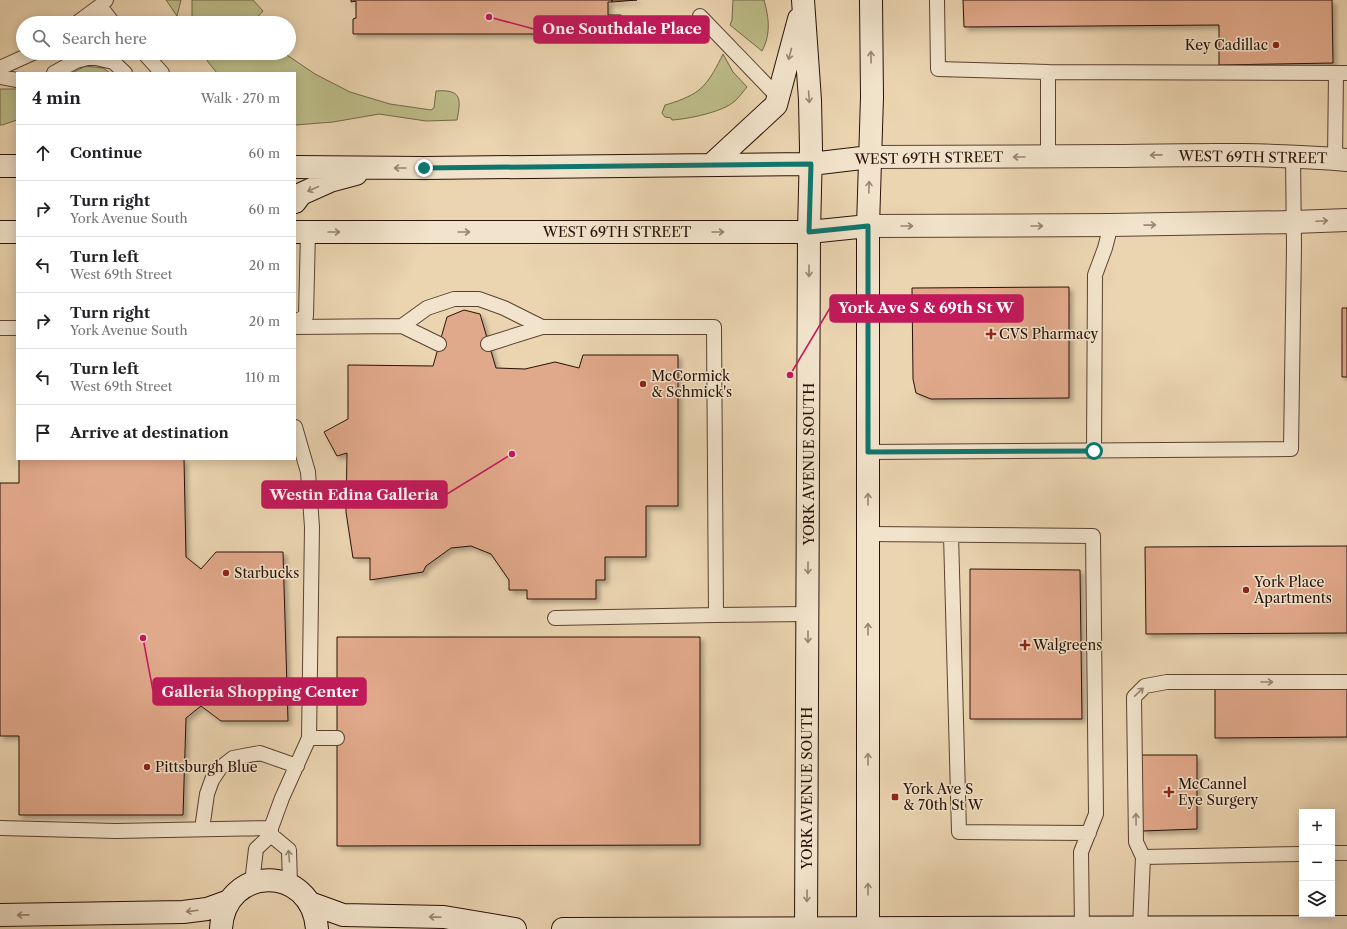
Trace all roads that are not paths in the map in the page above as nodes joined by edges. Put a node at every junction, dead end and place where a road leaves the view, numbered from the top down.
1 (870, 0) edge
2 (937, 0) edge
3 (803, 1) edge
4 (103, 3) edge
5 (87, 16) edge
6 (110, 16) edge
7 (700, 16) dead end
8 (18, 60) edge
9 (80, 60) edge
10 (111, 60) edge
11 (150, 60) edge
12 (0, 68) edge
13 (56, 72) edge
14 (124, 72) edge
15 (161, 72) edge
16 (1048, 72) junction
17 (1341, 73) edge
18 (0, 77) edge
19 (16, 80) edge
20 (778, 97) junction
21 (1293, 156) junction
22 (870, 157) junction
23 (1048, 157) junction
24 (1341, 160) edge
25 (811, 164) junction
26 (711, 165) junction
27 (0, 166) edge
28 (16, 166) edge
29 (296, 167) edge
30 (376, 168) junction
31 (296, 201) edge
32 (1347, 220) edge
33 (1294, 222) junction
34 (1111, 225) junction
35 (868, 226) junction
36 (0, 232) edge
37 (16, 232) edge
38 (302, 232) edge
39 (809, 232) junction
40 (296, 321) edge
41 (402, 326) junction
42 (296, 327) edge
43 (542, 327) junction
44 (0, 328) edge
45 (16, 328) edge
46 (439, 344) dead end
47 (488, 344) dead end
48 (296, 430) edge
49 (1094, 451) junction
50 (868, 452) junction
51 (868, 534) junction
52 (951, 535) junction
53 (808, 614) junction
54 (716, 615) junction
55 (555, 618) dead end
56 (1347, 682) edge
57 (309, 738) junction
58 (337, 738) dead end
59 (297, 766) junction
60 (0, 828) edge
61 (202, 829) junction
62 (271, 832) junction
63 (1089, 833) junction
64 (1335, 853) edge
65 (1347, 853) edge
66 (1299, 854) edge
67 (1142, 857) junction
68 (252, 883) junction
69 (290, 885) junction
70 (229, 901) junction
71 (310, 903) junction
72 (0, 916) edge
73 (1347, 927) edge
74 (806, 928) edge
75 (868, 928) edge
76 (1082, 928) junction
77 (1140, 928) junction
78 (221, 929) edge
79 (317, 929) edge
80 (515, 929) edge
81 (563, 929) edge

22 -> 1 street
2 - 16 lane
3 -> 20 street
3 -> 25 street, YORK AVENUE SOUTH
4 - 5 lane
4 - 6 lane
7 - 20 lane
8 - 12 lane
9 - 13 lane
10 - 14 lane
11 - 15 lane
16 - 17 lane
16 - 23 lane
17 - 24 lane
18 - 19 lane
20 - 26 street
21 -> 23 street, WEST 69TH STREET
21 - 24 street, WEST 69TH STREET
21 - 33 lane
23 -> 22 street, WEST 69TH STREET
22 - 25 street, WEST 69TH STREET
35 -> 22 street
25 - 26 street, WEST 69TH STREET
25 - 39 street, YORK AVENUE SOUTH
26 -> 30 street, WEST 69TH STREET
27 - 28 street
29 - 30 street, WEST 69TH STREET
30 -> 31 street
33 -> 32 street, WEST 69TH STREET
34 -> 33 street, WEST 69TH STREET
33 - 49 lane
35 -> 34 street, WEST 69TH STREET
34 - 49 lane
35 - 39 street, WEST 69TH STREET
35 - 50 street
36 - 37 street
38 -> 39 street, WEST 69TH STREET
38 - 40 lane
39 -> 53 street, YORK AVENUE SOUTH
41 - 42 lane
41 - 43 lane
41 - 46 lane
43 - 47 lane
43 - 54 lane
44 - 45 lane
48 - 57 lane
49 - 50 lane
51 -> 50 street
51 - 52 lane
75 -> 51 street
52 - 63 lane
52 - 63 lane
53 - 54 lane
53 -> 74 street, YORK AVENUE SOUTH
54 - 55 lane
67 -> 56 lane
57 - 58 lane
57 - 59 lane
59 - 61 lane
59 - 62 lane
60 - 61 lane
61 - 62 lane
62 - 68 lane
69 -> 62 lane
63 - 76 lane
64 - 65 lane
66 - 67 lane
67 - 77 lane
68 - 69 street
68 - 70 street
69 - 71 street
70 -> 72 street
70 - 78 street
71 - 79 street
80 -> 71 street
73 - 77 street
74 - 75 street
74 - 81 street
75 - 76 street
76 - 77 street

